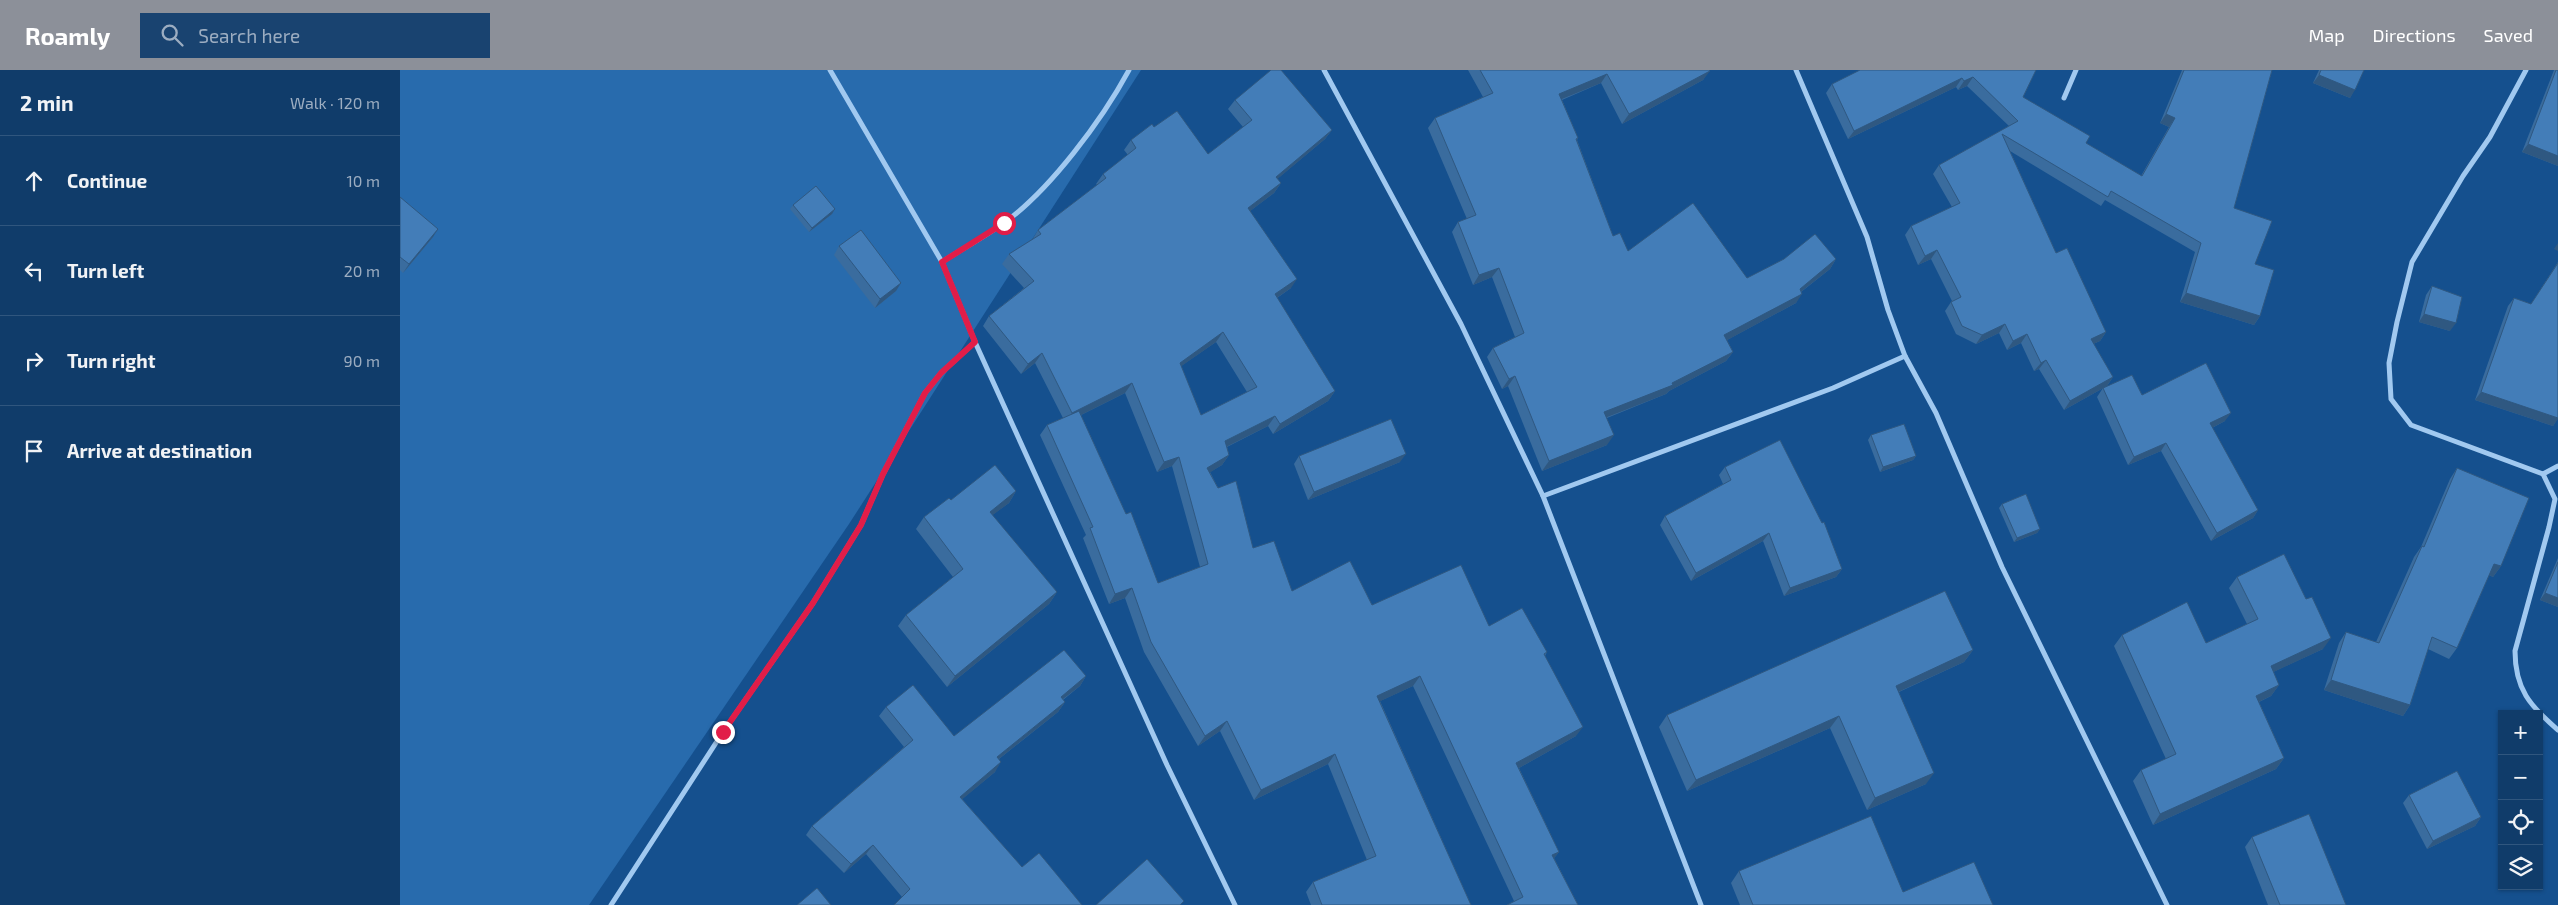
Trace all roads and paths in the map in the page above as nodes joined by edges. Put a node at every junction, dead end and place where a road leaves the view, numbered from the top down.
1 (830, 70) edge
2 (1130, 70) edge
3 (1324, 70) edge
4 (1796, 70) edge
5 (2076, 70) edge
6 (2526, 70) edge
7 (2064, 98) dead end
8 (942, 262) junction
9 (975, 342) junction
10 (1904, 356) junction
11 (2558, 466) edge
12 (2543, 474) junction
13 (1543, 496) junction
14 (2558, 730) edge
15 (611, 905) edge
16 (1235, 905) edge
17 (1701, 905) edge
18 (2167, 905) edge

1 - 8 street
2 - 8 street
3 - 13 street
4 - 10 street
5 - 7 street
6 - 12 street
8 - 9 street
9 - 15 street
9 - 16 street
10 - 13 street
10 - 18 street
11 - 12 street
12 - 14 street
13 - 17 street

